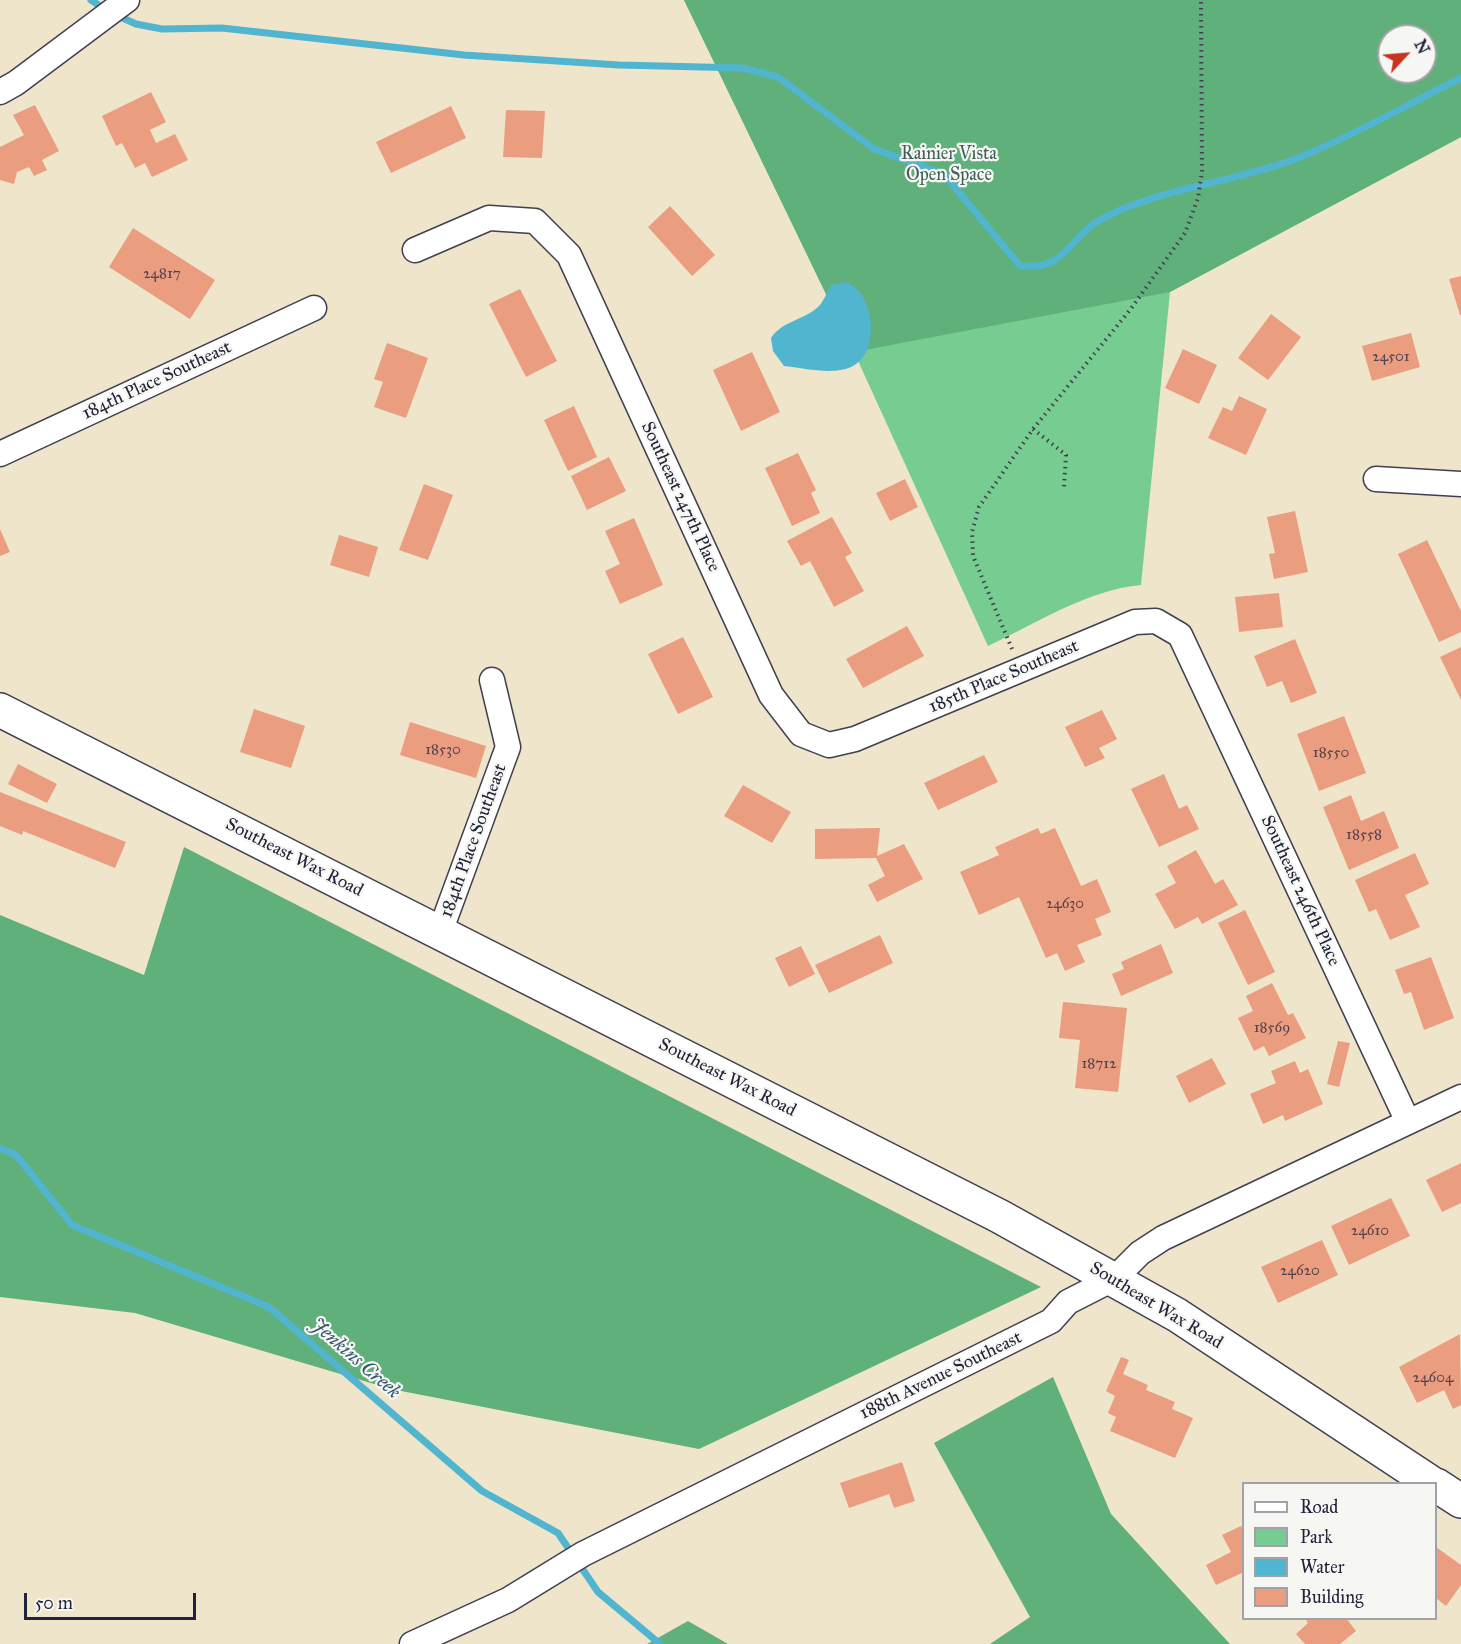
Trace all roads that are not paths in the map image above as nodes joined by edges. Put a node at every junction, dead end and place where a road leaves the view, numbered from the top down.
1 (127, 0) edge
2 (0, 92) edge
3 (416, 250) dead end
4 (314, 308) dead end
5 (0, 454) edge
6 (1376, 479) dead end
7 (1461, 484) edge
8 (1192, 659) joint
9 (492, 680) dead end
10 (0, 710) edge
11 (801, 734) joint
12 (440, 932) junction
13 (1461, 1097) edge
14 (1408, 1122) junction
15 (1115, 1278) junction
16 (1432, 1482) edge
17 (1437, 1485) edge
18 (1461, 1502) edge
19 (412, 1644) edge

1 - 2 street
3 - 11 street, Southeast 247th Place
4 - 5 street, 184th Place Southeast
6 - 7 street
8 - 11 street, 185th Place Southeast
8 - 14 street, Southeast 246th Place
9 - 12 street, 184th Place Southeast
10 - 12 street, Southeast Wax Road
12 - 15 street, Southeast Wax Road
13 - 14 street, 188th Avenue Southeast
14 - 15 street, 188th Avenue Southeast
15 - 16 street, Southeast Wax Road
15 - 19 street, 188th Avenue Southeast
17 - 18 street, Southeast Wax Road

